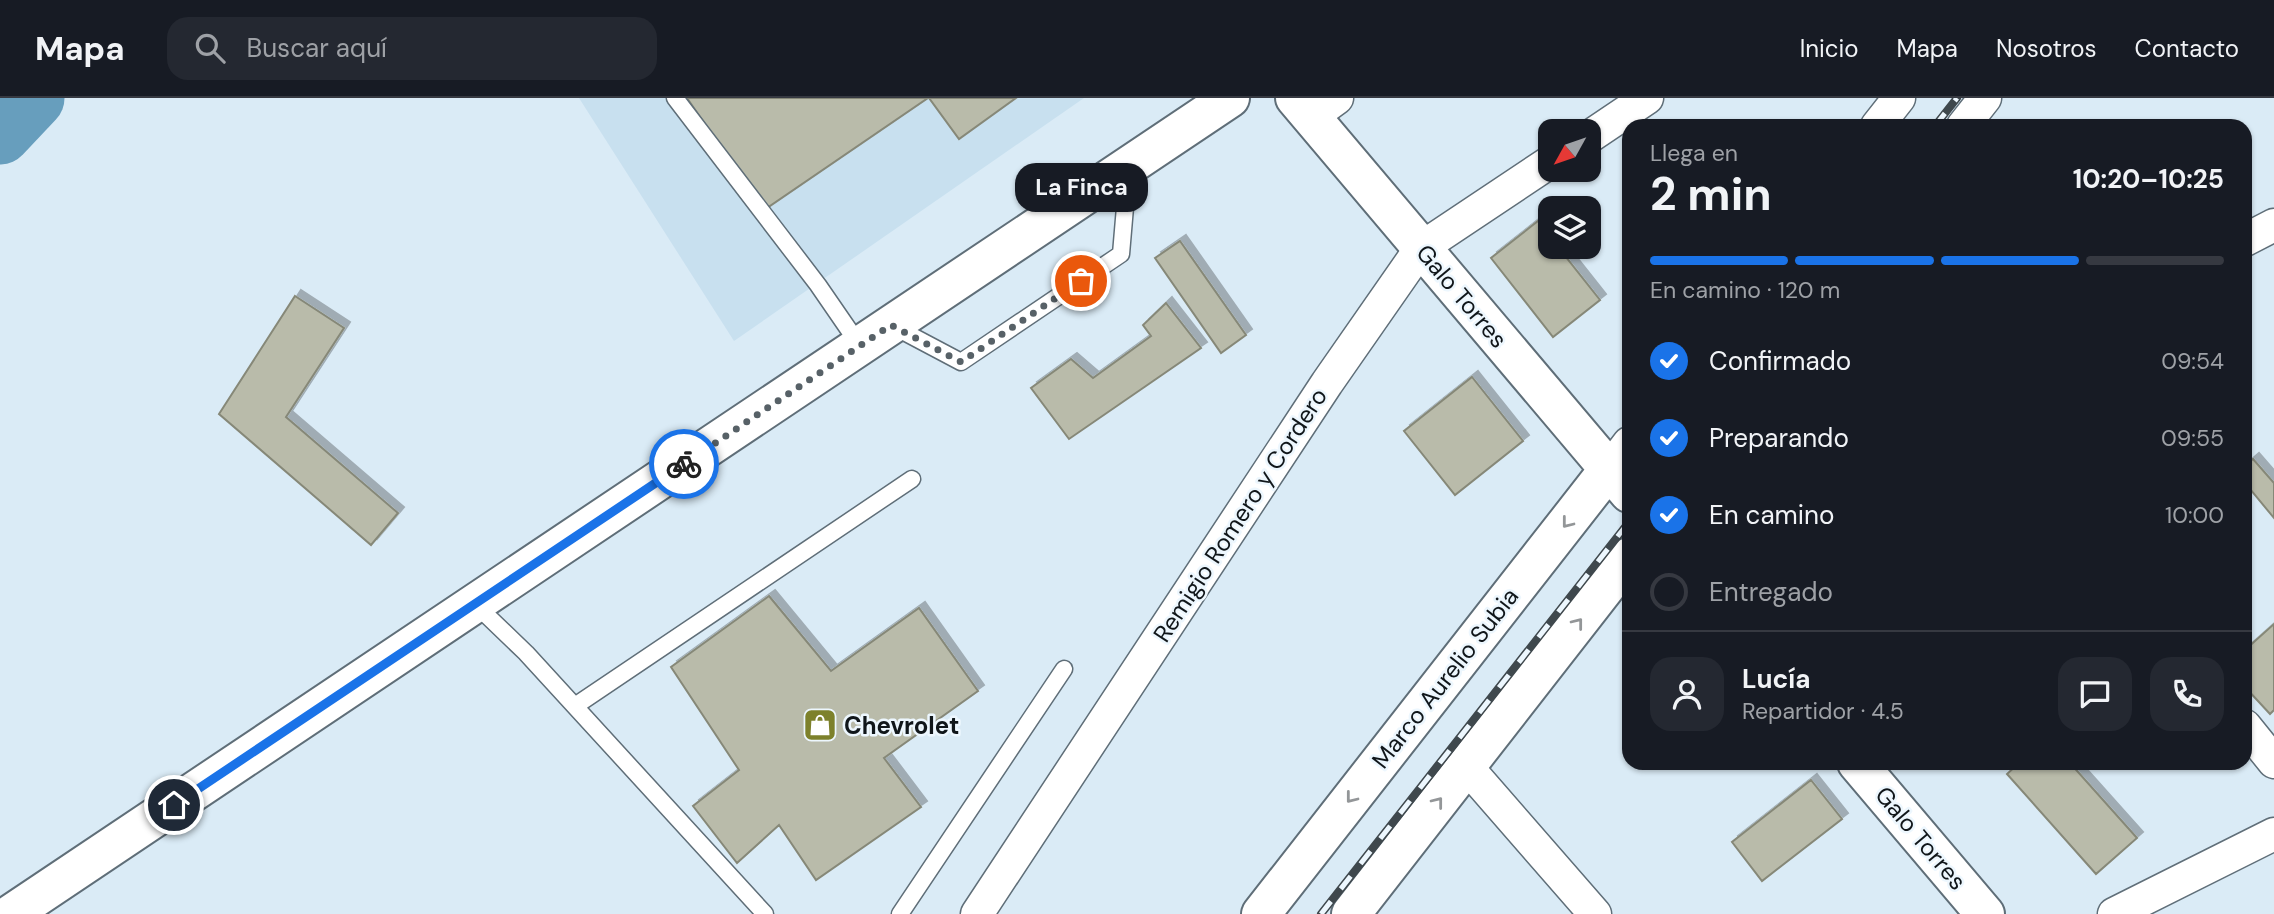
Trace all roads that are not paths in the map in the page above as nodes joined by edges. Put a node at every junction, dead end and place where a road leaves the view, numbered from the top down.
1 (675, 98) edge
2 (1230, 98) edge
3 (1647, 98) edge
4 (1899, 98) edge
5 (1985, 98) edge
6 (1314, 104) edge
7 (1882, 119) edge
8 (1968, 119) edge
9 (1601, 129) edge
10 (1128, 166) junction
11 (1538, 170) edge
12 (2274, 225) edge
13 (2252, 236) edge
14 (1422, 247) junction
15 (876, 335) junction
16 (1622, 468) edge
17 (912, 480) dead end
18 (1622, 566) edge
19 (475, 604) junction
20 (1065, 669) dead end
21 (575, 706) junction
22 (2252, 735) edge
23 (2274, 762) edge
24 (1466, 766) junction
25 (1863, 770) edge
26 (2274, 834) edge
27 (12, 914) edge
28 (765, 914) edge
29 (900, 914) edge
30 (977, 914) edge
31 (1261, 914) edge
32 (1351, 914) edge
33 (1595, 914) edge
34 (1985, 914) edge
35 (2114, 914) edge

1 - 15 lane
2 - 10 main road
3 - 9 street
4 - 7 street
5 - 8 street
6 - 14 main road, Galo Torres
10 - 15 main road
10 - 15 lane
11 - 14 street, Remigio Romero y Cordero
12 - 13 street
14 - 16 main road, Galo Torres
14 - 30 street, Remigio Romero y Cordero
15 - 19 main road
16 -> 31 main road, Marco Aurelio Subia
17 - 21 lane
24 -> 18 main road
19 - 21 lane
19 - 27 main road
20 - 29 lane
21 - 28 lane
22 - 23 street
32 -> 24 main road
24 - 33 street
25 - 34 main road, Galo Torres
26 - 35 street

